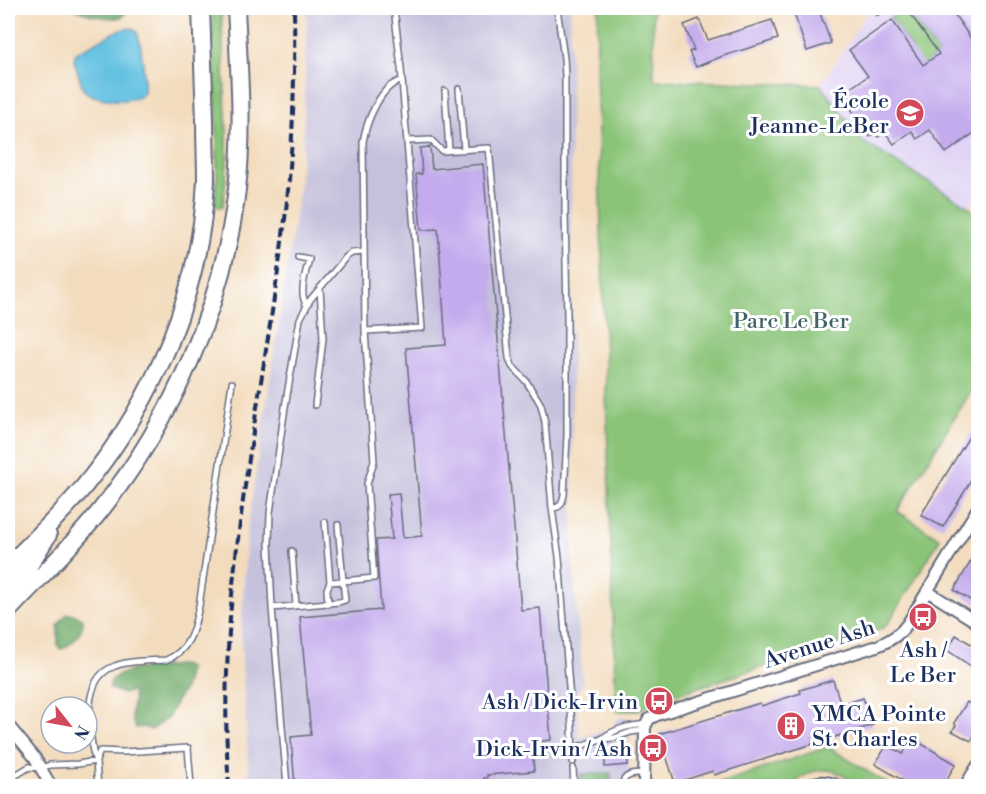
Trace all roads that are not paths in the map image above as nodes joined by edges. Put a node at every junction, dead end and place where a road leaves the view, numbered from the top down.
1 (201, 8) edge
2 (236, 8) edge
3 (394, 8) edge
4 (557, 8) edge
5 (883, 8) edge
6 (876, 12) dead end
7 (402, 81) junction
8 (459, 89) dead end
9 (445, 91) dead end
10 (406, 141) junction
11 (464, 149) junction
12 (449, 150) junction
13 (364, 252) junction
14 (298, 257) dead end
15 (320, 288) junction
16 (307, 305) junction
17 (365, 331) junction
18 (232, 383) dead end
19 (315, 405) dead end
20 (69, 504) junction
21 (552, 508) junction
22 (978, 508) edge
23 (325, 522) dead end
24 (338, 525) dead end
25 (292, 551) dead end
26 (8, 566) edge
27 (343, 581) junction
28 (330, 582) junction
29 (8, 589) edge
30 (927, 591) junction
31 (328, 604) junction
32 (296, 606) junction
33 (272, 608) junction
34 (8, 610) edge
35 (978, 623) edge
36 (8, 724) edge
37 (645, 727) junction
38 (572, 749) junction
39 (96, 761) junction
40 (978, 765) edge
41 (41, 768) junction
42 (644, 774) junction
43 (8, 780) edge
44 (51, 786) edge
45 (98, 786) edge
46 (191, 786) edge
47 (287, 786) edge
48 (574, 786) edge
49 (622, 786) edge
50 (644, 786) edge
51 (808, 786) edge
52 (838, 786) edge
53 (965, 786) edge

1 - 20 main road
2 - 34 main road
3 - 7 lane
4 - 21 lane
5 - 6 lane
7 - 10 lane
7 - 13 lane
8 - 11 lane
9 - 12 lane
10 - 12 lane
10 - 17 lane
11 - 12 lane
11 - 21 lane
13 - 15 lane
13 - 17 lane
14 - 16 lane
15 - 16 lane
15 - 19 lane
16 - 33 lane
17 - 27 lane
18 - 39 lane
20 - 26 main road
20 - 29 main road
21 - 38 lane
22 - 30 street, Avenue Ash
23 - 28 lane
24 - 27 lane
25 - 32 lane
27 - 28 lane
27 - 31 lane
28 - 31 lane
30 - 35 street
30 - 37 street, Avenue Ash
31 - 32 lane
32 - 33 lane
33 - 47 lane
36 - 41 street
37 - 38 lane
37 - 42 street
38 - 48 lane
39 - 41 lane
39 - 45 lane
39 - 46 lane
40 - 53 street
41 - 43 lane
41 - 44 street
42 - 49 lane
42 - 50 street
51 - 52 street

